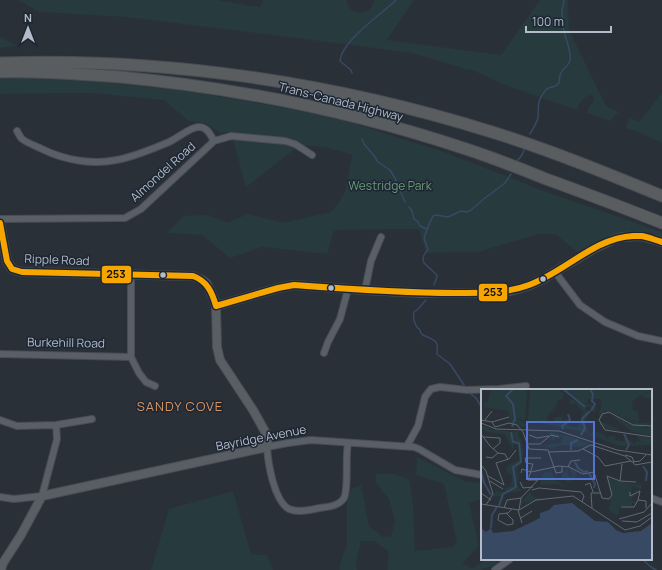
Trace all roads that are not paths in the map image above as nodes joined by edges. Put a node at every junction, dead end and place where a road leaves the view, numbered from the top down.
1 (0, 63) edge
2 (0, 72) edge
3 (17, 131) dead end
4 (214, 141) junction
5 (312, 154) dead end
6 (662, 196) edge
7 (0, 218) edge
8 (0, 223) edge
9 (662, 223) edge
10 (381, 238) dead end
11 (662, 242) edge
12 (555, 272) junction
13 (131, 274) junction
14 (348, 289) junction
15 (365, 290) junction
16 (216, 306) junction
17 (662, 341) edge
18 (324, 353) dead end
19 (0, 354) edge
20 (131, 357) junction
21 (155, 386) dead end
22 (526, 386) dead end
23 (499, 389) edge
24 (481, 390) edge
25 (0, 420) edge
26 (92, 420) dead end
27 (56, 424) junction
28 (348, 443) junction
29 (407, 446) junction
30 (267, 447) junction
31 (481, 475) edge
32 (42, 496) junction
33 (0, 497) edge
34 (652, 498) edge
35 (662, 502) edge
36 (509, 560) edge
37 (1, 570) edge
38 (495, 570) edge

1 - 6 highway, Trans-Canada Highway
2 - 9 highway, Trans-Canada Highway
3 - 4 street
4 - 5 street, Almondel Road
4 - 7 street, Almondel Road
8 - 13 street, Ripple Road
10 - 15 street
11 - 12 street
12 - 15 street
12 - 17 street
13 - 16 street, Ripple Road
13 - 20 street
14 - 15 street
14 - 16 street
14 - 18 street
16 - 30 street, Ripple Road
19 - 20 street, Burkehill Road
20 - 21 street
22 - 23 street
24 - 29 street
25 - 27 street
26 - 27 street
27 - 32 street
28 - 29 street, Bayridge Avenue
28 - 30 street, Bayridge Avenue
28 - 30 street
29 - 31 street, Bayridge Avenue
30 - 32 street, Bayridge Avenue
32 - 33 street
32 - 37 street
34 - 35 street
36 - 38 street

